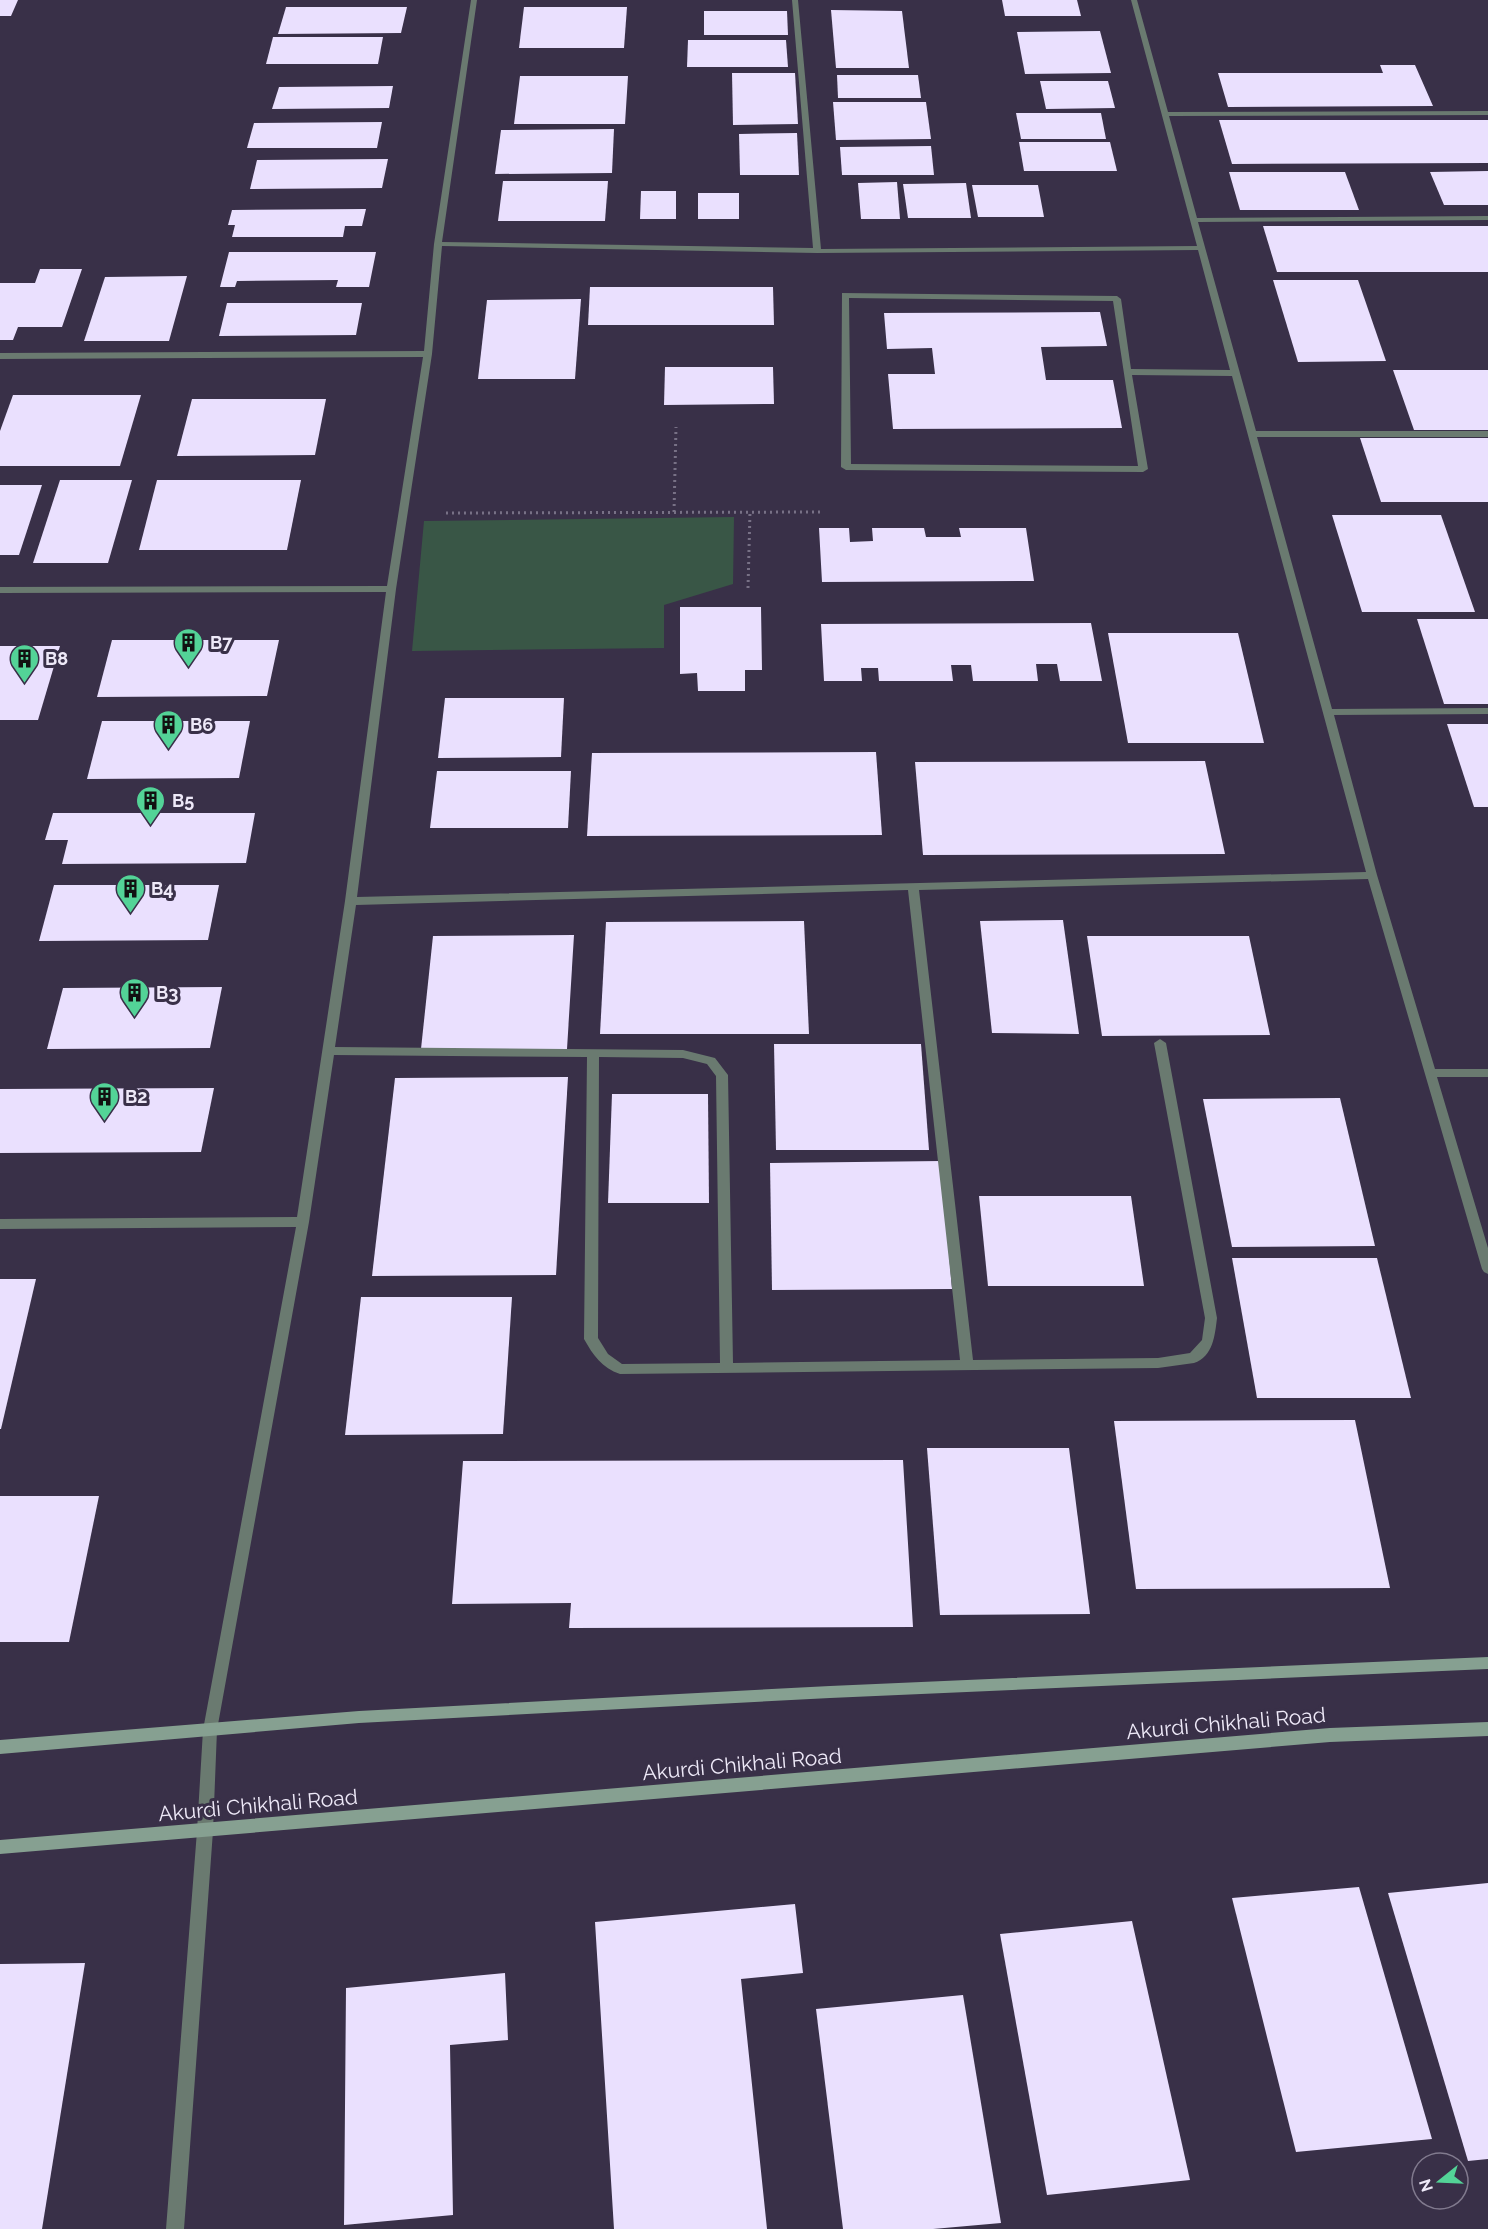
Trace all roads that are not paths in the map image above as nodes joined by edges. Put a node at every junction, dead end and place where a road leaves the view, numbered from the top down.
1 (474, 0) edge
2 (795, 0) edge
3 (1134, 0) edge
4 (1488, 112) edge
5 (1166, 114) junction
6 (1488, 218) edge
7 (1195, 220) junction
8 (438, 244) junction
9 (1203, 248) junction
10 (817, 251) junction
11 (428, 354) junction
12 (0, 356) edge
13 (1127, 372) junction
14 (1236, 373) junction
15 (1252, 434) junction
16 (1488, 434) edge
17 (391, 589) junction
18 (0, 590) edge
19 (1488, 711) edge
20 (1328, 712) junction
21 (1372, 874) junction
22 (913, 886) junction
23 (351, 901) junction
24 (1160, 1043) dead end
25 (328, 1052) junction
26 (593, 1054) junction
27 (1430, 1073) junction
28 (1488, 1073) edge
29 (303, 1222) junction
30 (0, 1224) edge
31 (1488, 1269) edge
32 (967, 1366) junction
33 (727, 1368) junction
34 (1488, 1663) edge
35 (1488, 1729) edge
36 (210, 1730) junction
37 (0, 1747) edge
38 (205, 1831) junction
39 (0, 1847) edge
40 (175, 2229) edge

1 - 8 street
2 - 10 street
3 - 5 street
4 - 5 street
5 - 7 street
6 - 7 street
7 - 9 street
8 - 10 street
8 - 11 street
9 - 10 street
9 - 14 street
11 - 12 street
11 - 17 street
13 - 13 street
13 - 14 street
14 - 15 street
15 - 16 street
15 - 20 street
17 - 18 street
17 - 23 street
19 - 20 street
20 - 21 street
21 - 22 street
21 - 27 street
22 - 23 street
22 - 32 street
23 - 25 street
24 - 32 street
25 - 26 street
25 - 29 street
26 - 33 street
26 - 33 street
27 - 28 street
27 - 31 street
29 - 30 street
29 - 36 street
32 - 33 street
34 - 36 main road
35 - 38 main road, Akurdi Chikhali Road
36 - 37 main road
36 - 38 street
38 - 39 main road, Akurdi Chikhali Road
38 - 40 street

